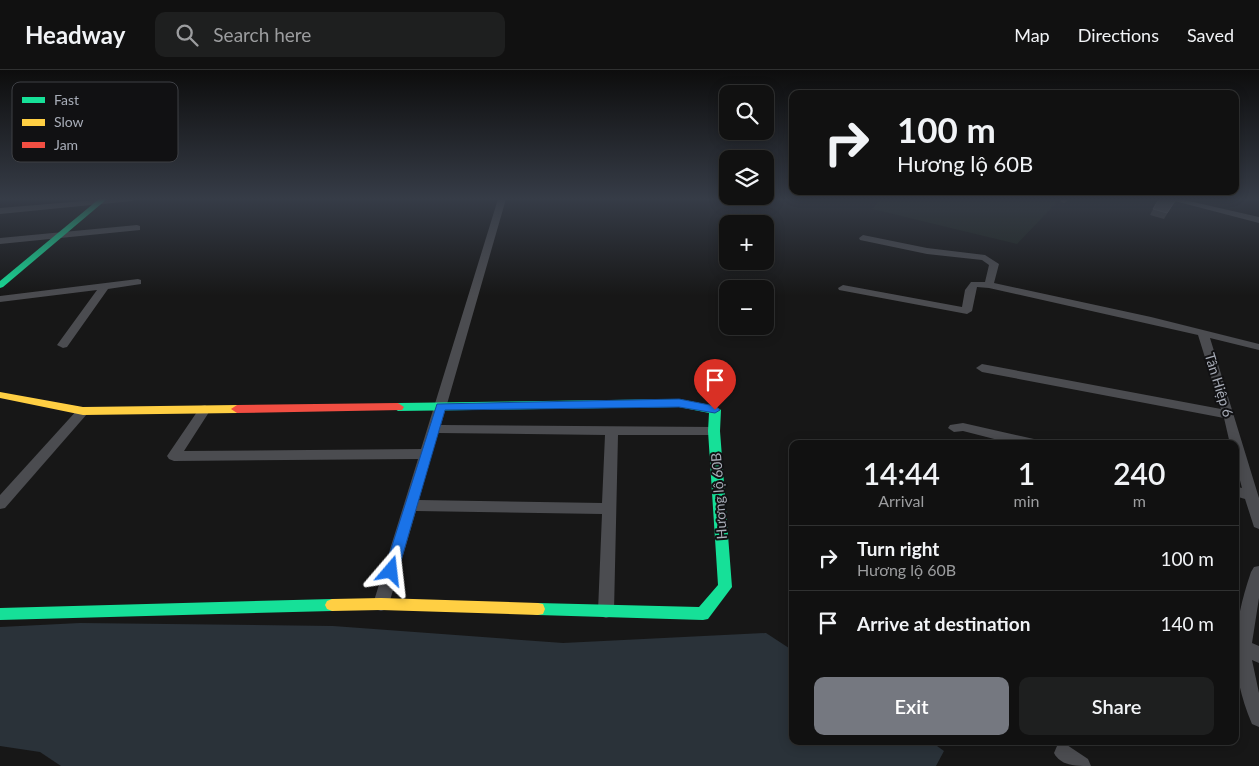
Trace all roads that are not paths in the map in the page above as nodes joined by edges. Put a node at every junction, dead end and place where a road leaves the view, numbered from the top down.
1 (64, 231) edge
2 (93, 231) edge
3 (492, 231) edge
4 (61, 234) junction
5 (863, 238) dead end
6 (0, 241) edge
7 (138, 282) dead end
8 (989, 284) junction
9 (0, 285) edge
10 (105, 286) junction
11 (843, 288) dead end
12 (0, 299) edge
13 (1203, 333) junction
14 (63, 345) dead end
15 (1259, 347) edge
16 (982, 368) dead end
17 (0, 395) edge
18 (440, 406) junction
19 (205, 409) junction
20 (83, 411) junction
21 (1229, 415) junction
22 (954, 428) dead end
23 (433, 429) junction
24 (612, 431) junction
25 (714, 431) junction
26 (1017, 440) edge
27 (1236, 440) edge
28 (1239, 451) edge
29 (426, 454) junction
30 (1239, 492) edge
31 (1251, 495) junction
32 (0, 504) edge
33 (410, 505) junction
34 (609, 509) junction
35 (1259, 524) edge
36 (1259, 572) edge
37 (381, 604) junction
38 (606, 611) junction
39 (0, 614) edge
40 (1244, 647) junction
41 (1259, 655) edge
42 (1259, 718) edge
43 (1064, 753) dead end
44 (1081, 766) edge

1 - 4 street
2 - 4 street
3 - 18 street
4 - 6 street
4 - 9 street
5 - 8 street
7 - 10 street
8 - 11 street
8 - 13 street
10 - 12 street
10 - 14 street
13 - 15 street
13 - 21 street, Tân Hiệp 6
16 - 21 street
17 - 20 street
18 - 19 street
18 - 23 street
18 - 25 street, Hương lộ 60B
19 - 20 street
19 - 29 street
20 - 32 street
21 - 27 street, Tân Hiệp 6
22 - 26 street
23 - 24 street
23 - 29 street
24 - 25 street
24 - 34 street
25 - 38 street, Hương lộ 60B
28 - 31 street, Tân Hiệp 6
29 - 33 street
30 - 31 street
31 - 35 street, Tân Hiệp 6
33 - 34 street
33 - 37 street
34 - 38 street
36 - 40 street
37 - 38 street, Hương lộ 60B
37 - 39 street, Hương lộ 60B
40 - 41 street
40 - 42 street
43 - 44 street

